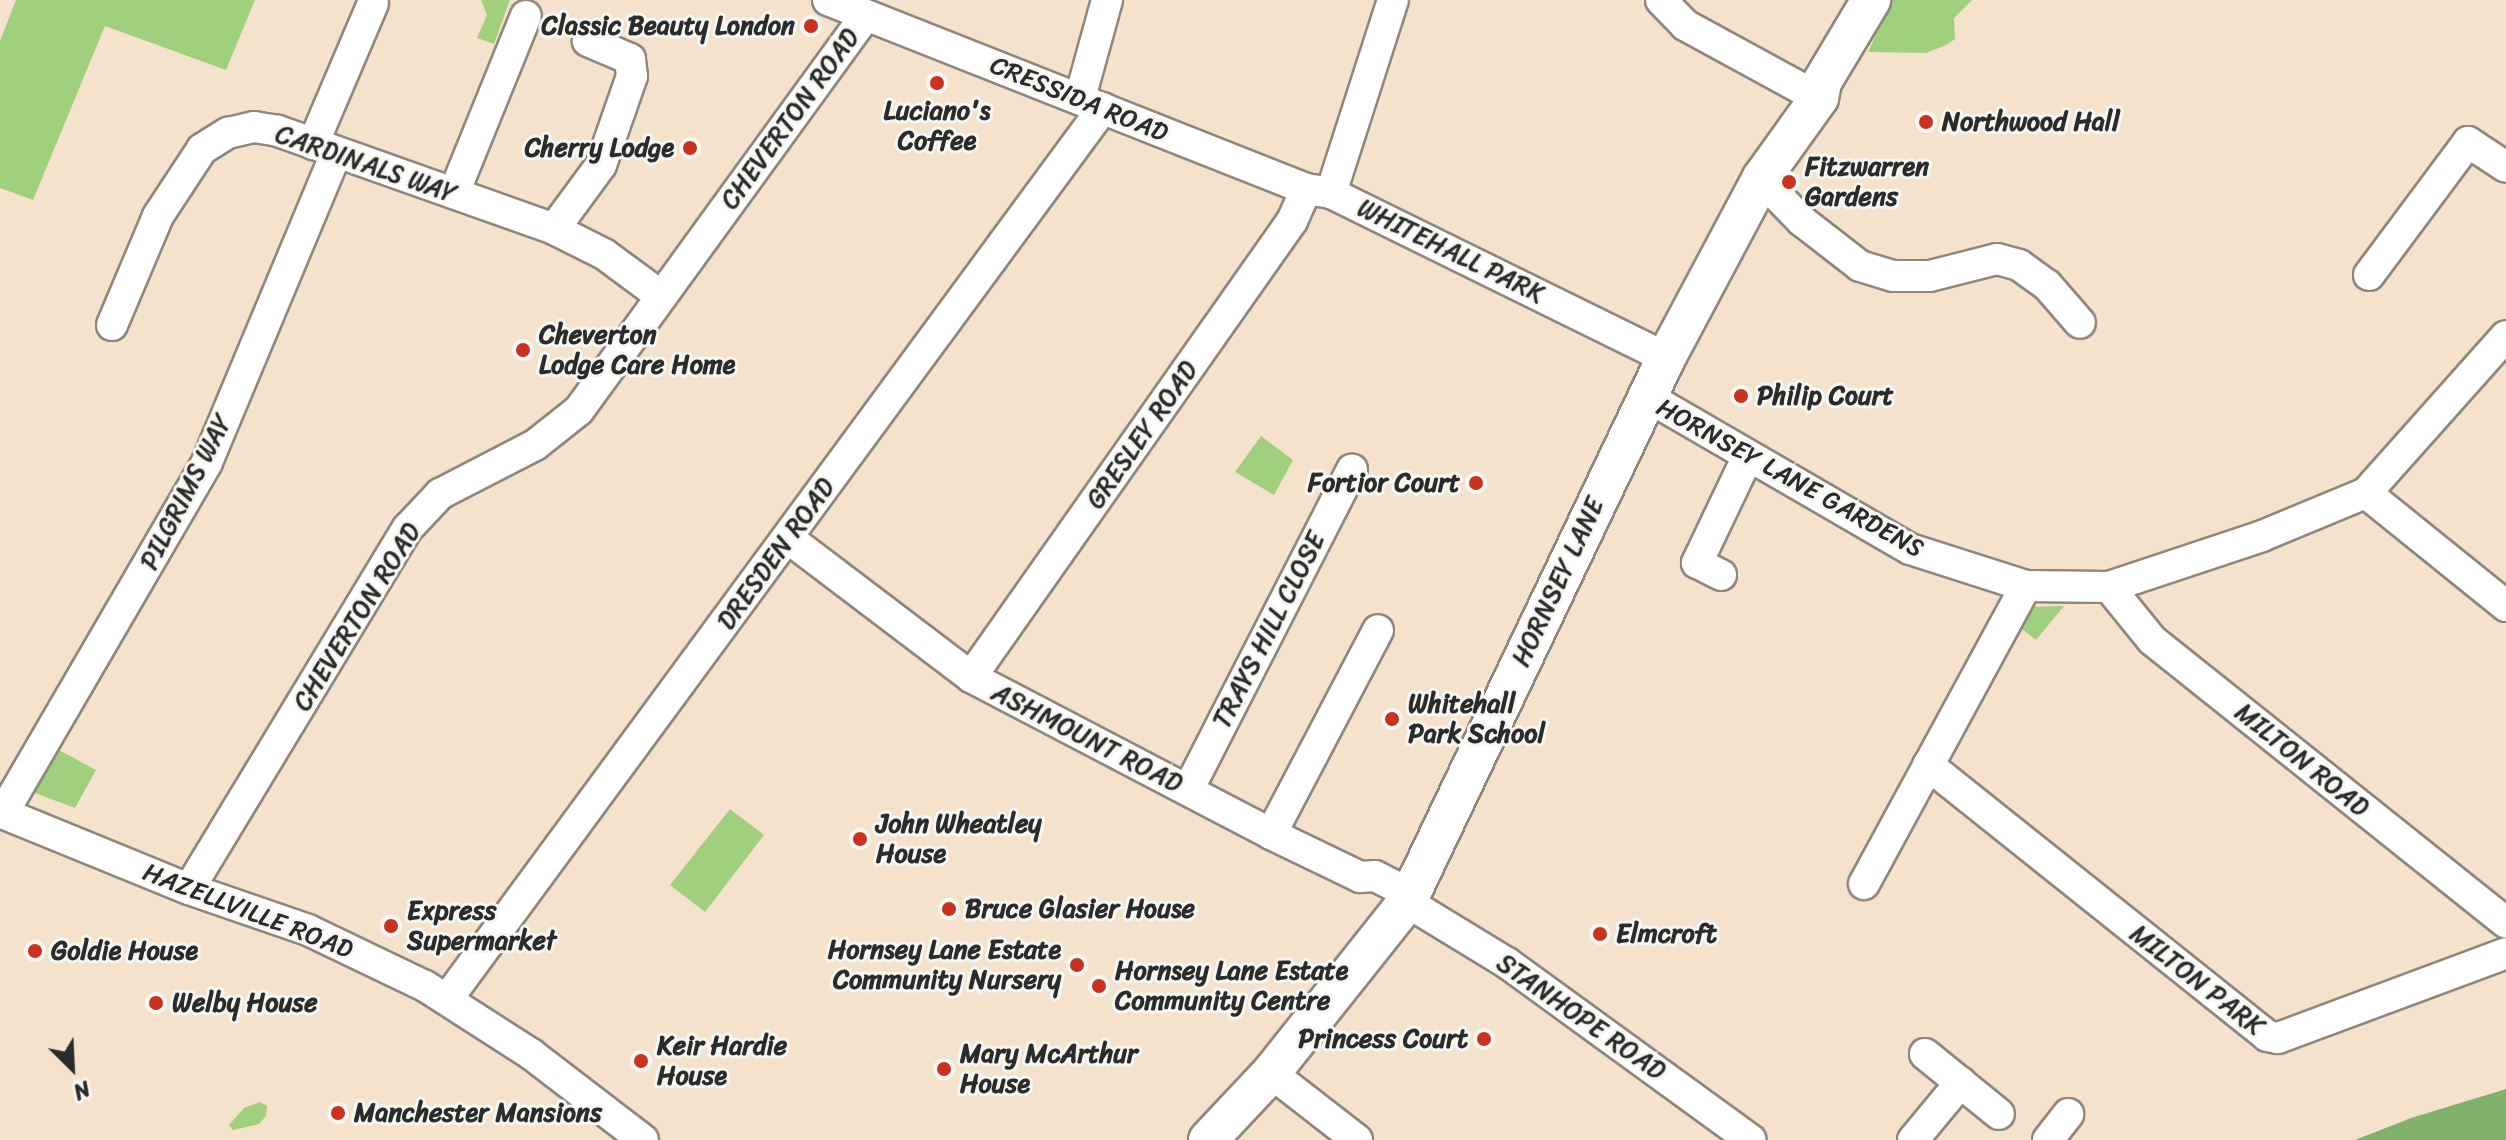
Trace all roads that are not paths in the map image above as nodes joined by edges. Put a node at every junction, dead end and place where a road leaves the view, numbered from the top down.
1 (1107, 0) edge
2 (1393, 0) edge
3 (1661, 0) edge
4 (1871, 0) edge
5 (833, 1) edge
6 (373, 3) dead end
7 (866, 15) junction
8 (526, 16) dead end
9 (588, 41) dead end
10 (1819, 98) junction
11 (1092, 103) junction
12 (324, 149) junction
13 (2506, 167) edge
14 (1761, 179) junction
15 (1319, 191) junction
16 (454, 193) junction
17 (554, 229) junction
18 (2369, 275) dead end
19 (661, 296) junction
20 (2080, 323) dead end
21 (112, 325) dead end
22 (2506, 336) edge
23 (1666, 358) junction
24 (1646, 396) junction
25 (1747, 458) junction
26 (1352, 470) dead end
27 (2366, 493) junction
28 (788, 538) junction
29 (1721, 575) dead end
30 (2026, 586) junction
31 (2109, 587) junction
32 (2506, 606) edge
33 (1378, 630) dead end
34 (971, 677) junction
35 (1928, 765) junction
36 (1188, 790) junction
37 (1, 813) edge
38 (1271, 834) junction
39 (1864, 884) dead end
40 (189, 889) junction
41 (1408, 898) junction
42 (2506, 923) edge
43 (2506, 953) edge
44 (448, 998) junction
45 (1925, 1054) dead end
46 (1271, 1073) junction
47 (1961, 1082) junction
48 (1999, 1114) dead end
49 (2068, 1114) dead end
50 (643, 1140) edge
51 (1208, 1140) edge
52 (1357, 1140) edge
53 (1751, 1140) edge
54 (1913, 1140) edge
55 (2048, 1140) edge

1 - 11 street
2 - 15 street, WHITEHALL PARK
3 - 10 street
4 - 10 main road, HORNSEY LANE
5 - 7 street, CRESSIDA ROAD
6 - 12 street, PILGRIMS WAY
7 - 11 street, CRESSIDA ROAD
7 - 19 street, CHEVERTON ROAD
8 - 16 street
9 - 17 street
10 - 14 main road, HORNSEY LANE
11 - 15 street, CRESSIDA ROAD
11 - 28 street, DRESDEN ROAD
12 - 16 street, CARDINALS WAY
12 - 21 street, CARDINALS WAY
12 - 37 street, PILGRIMS WAY
13 - 18 street
14 - 20 street
14 - 23 main road, HORNSEY LANE
15 - 23 street, WHITEHALL PARK
15 - 34 street, GRESLEY ROAD
16 - 17 street, CARDINALS WAY
17 - 19 street, CARDINALS WAY
19 - 40 street, CHEVERTON ROAD
22 - 27 street, HORNSEY LANE GARDENS
23 - 24 main road, HORNSEY LANE
24 - 25 street, HORNSEY LANE GARDENS
24 - 41 main road, HORNSEY LANE
25 - 29 street
25 - 30 street, HORNSEY LANE GARDENS
26 - 36 street, TRAYS HILL CLOSE
27 - 31 street, HORNSEY LANE GARDENS
27 - 32 street
28 - 34 street, ASHMOUNT ROAD
28 - 44 street, DRESDEN ROAD
30 - 31 street, HORNSEY LANE GARDENS
30 - 35 street
31 - 42 street, MILTON ROAD
33 - 38 street
34 - 36 street, ASHMOUNT ROAD
35 - 39 street
35 - 43 street, MILTON PARK
36 - 38 street, ASHMOUNT ROAD
37 - 40 street, HAZELLVILLE ROAD
38 - 41 street, ASHMOUNT ROAD
40 - 44 street, HAZELLVILLE ROAD
41 - 46 main road, HORNSEY LANE
41 - 53 street, STANHOPE ROAD
44 - 50 street, HAZELLVILLE ROAD
45 - 47 street
46 - 51 main road, HORNSEY LANE
46 - 52 street
47 - 48 street
47 - 54 street
49 - 55 street

